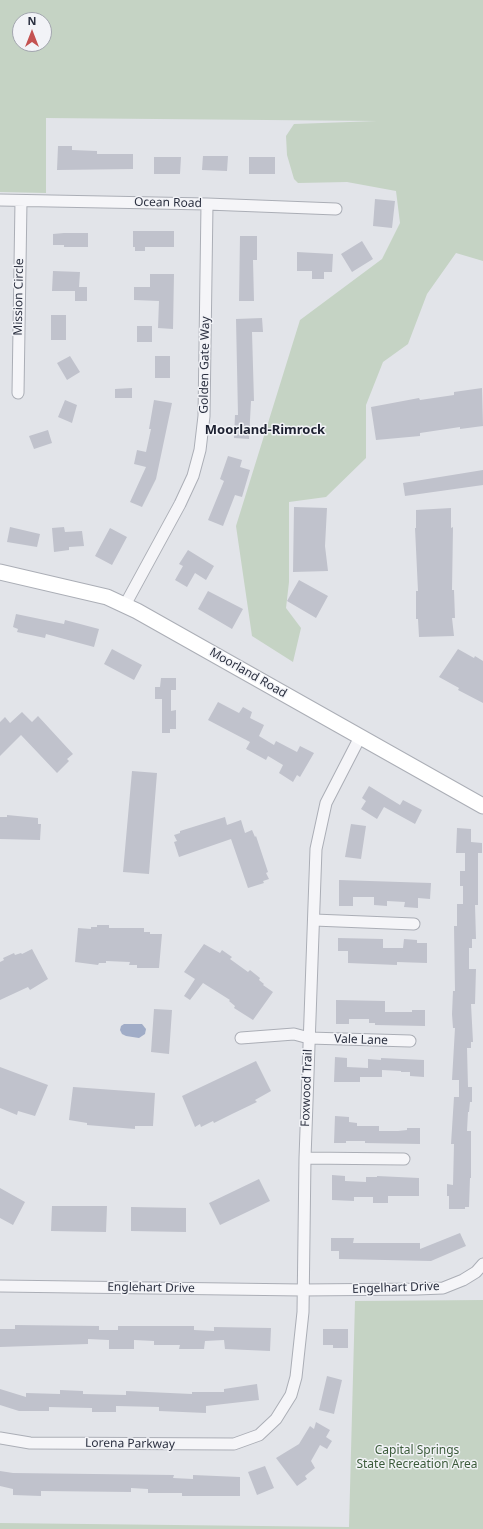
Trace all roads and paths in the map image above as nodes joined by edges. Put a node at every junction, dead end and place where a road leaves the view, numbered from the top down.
1 (0, 200) edge
2 (21, 201) junction
3 (207, 204) junction
4 (336, 209) dead end
5 (18, 393) dead end
6 (0, 572) edge
7 (125, 605) junction
8 (360, 737) junction
9 (483, 806) edge
10 (314, 920) junction
11 (414, 924) dead end
12 (241, 1038) dead end
13 (309, 1038) junction
14 (410, 1041) dead end
15 (305, 1158) junction
16 (404, 1159) dead end
17 (483, 1264) edge
18 (0, 1286) edge
19 (302, 1290) junction
20 (259, 1435) joint
21 (0, 1438) edge

1 - 2 street, Ocean Road
2 - 3 street, Ocean Road
2 - 5 street, Mission Circle
3 - 4 street, Ocean Road
3 - 7 street, Golden Gate Way
6 - 7 street, Moorland Road
7 - 8 street, Moorland Road
8 - 9 street, Moorland Road
8 - 10 street, Foxwood Trail
10 - 11 street
10 - 13 street, Foxwood Trail
12 - 13 street, Vale Lane
13 - 14 street, Vale Lane
13 - 15 street, Foxwood Trail
15 - 16 street
15 - 19 street, Foxwood Trail
17 - 19 street, Engelhart Drive
18 - 19 street, Englehart Drive
19 - 20 street, Foxwood Trail
20 - 21 street, Lorena Parkway

